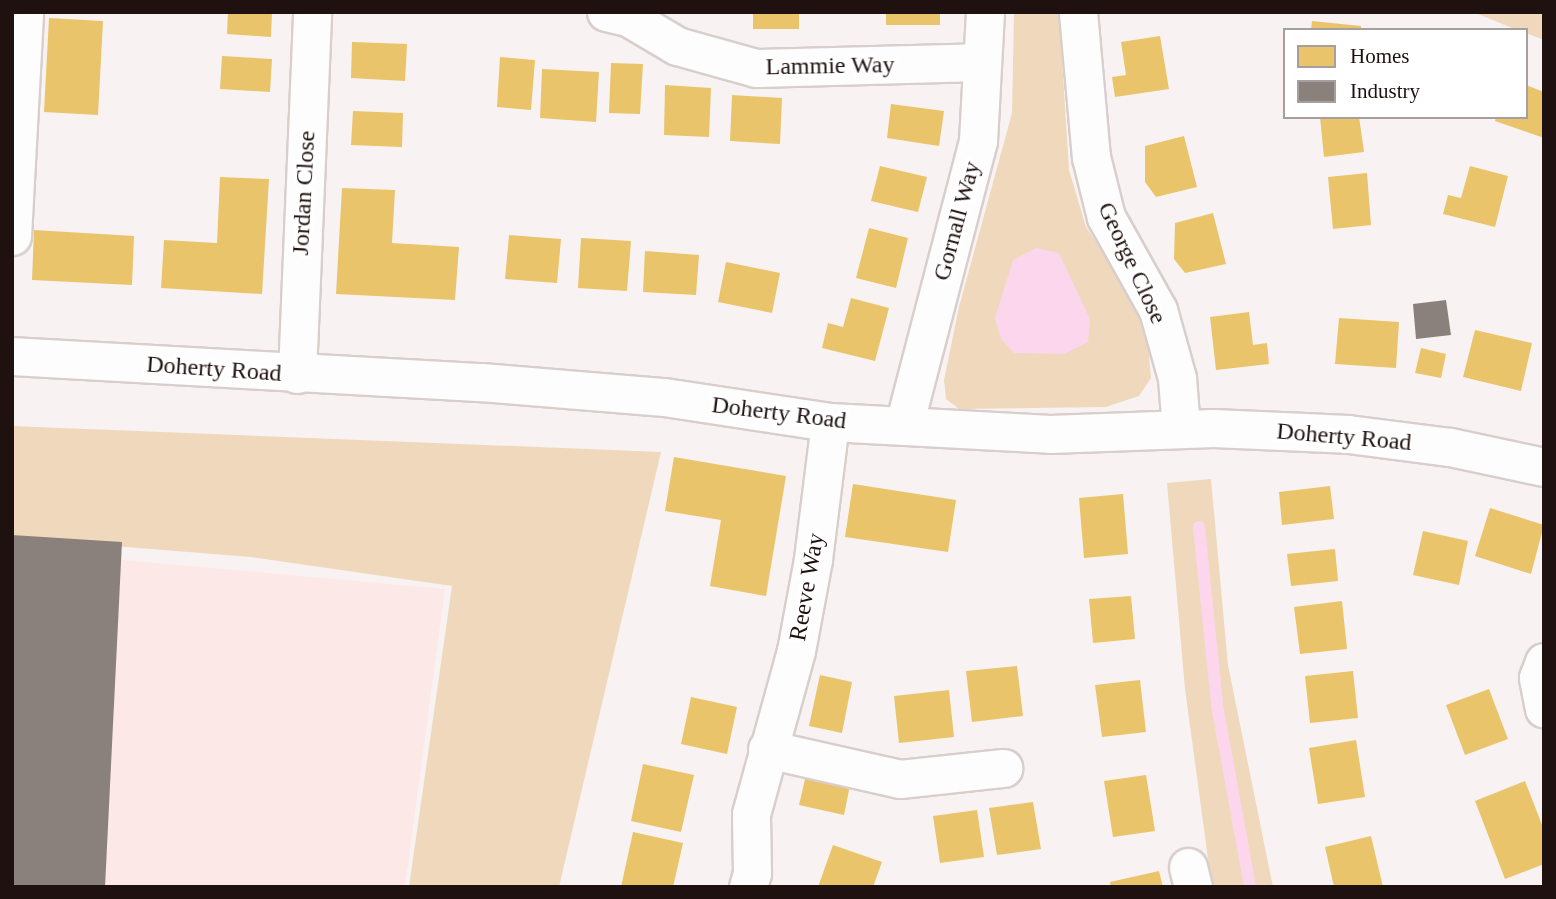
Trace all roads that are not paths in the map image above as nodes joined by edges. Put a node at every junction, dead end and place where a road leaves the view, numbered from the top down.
1 (24, 12) edge
2 (312, 12) edge
3 (606, 12) edge
4 (985, 12) edge
5 (1078, 12) edge
6 (981, 62) junction
7 (12, 236) edge
8 (12, 356) edge
9 (297, 374) junction
10 (830, 422) junction
11 (904, 425) junction
12 (1181, 429) junction
13 (1544, 467) edge
14 (1544, 662) edge
15 (1544, 708) edge
16 (767, 749) junction
17 (1003, 768) dead end
18 (748, 887) edge

1 - 7 street
2 - 9 street, Jordan Close
3 - 6 street, Lammie Way
4 - 6 street, Gornall Way
5 - 12 street, George Close
6 - 11 street, Gornall Way
8 - 9 street, Doherty Road
9 - 10 street, Doherty Road
10 - 11 street, Doherty Road
10 - 16 street, Reeve Way
11 - 12 street, Doherty Road
12 - 13 street, Doherty Road
14 - 15 street
16 - 17 street
16 - 18 street, Reeve Way

